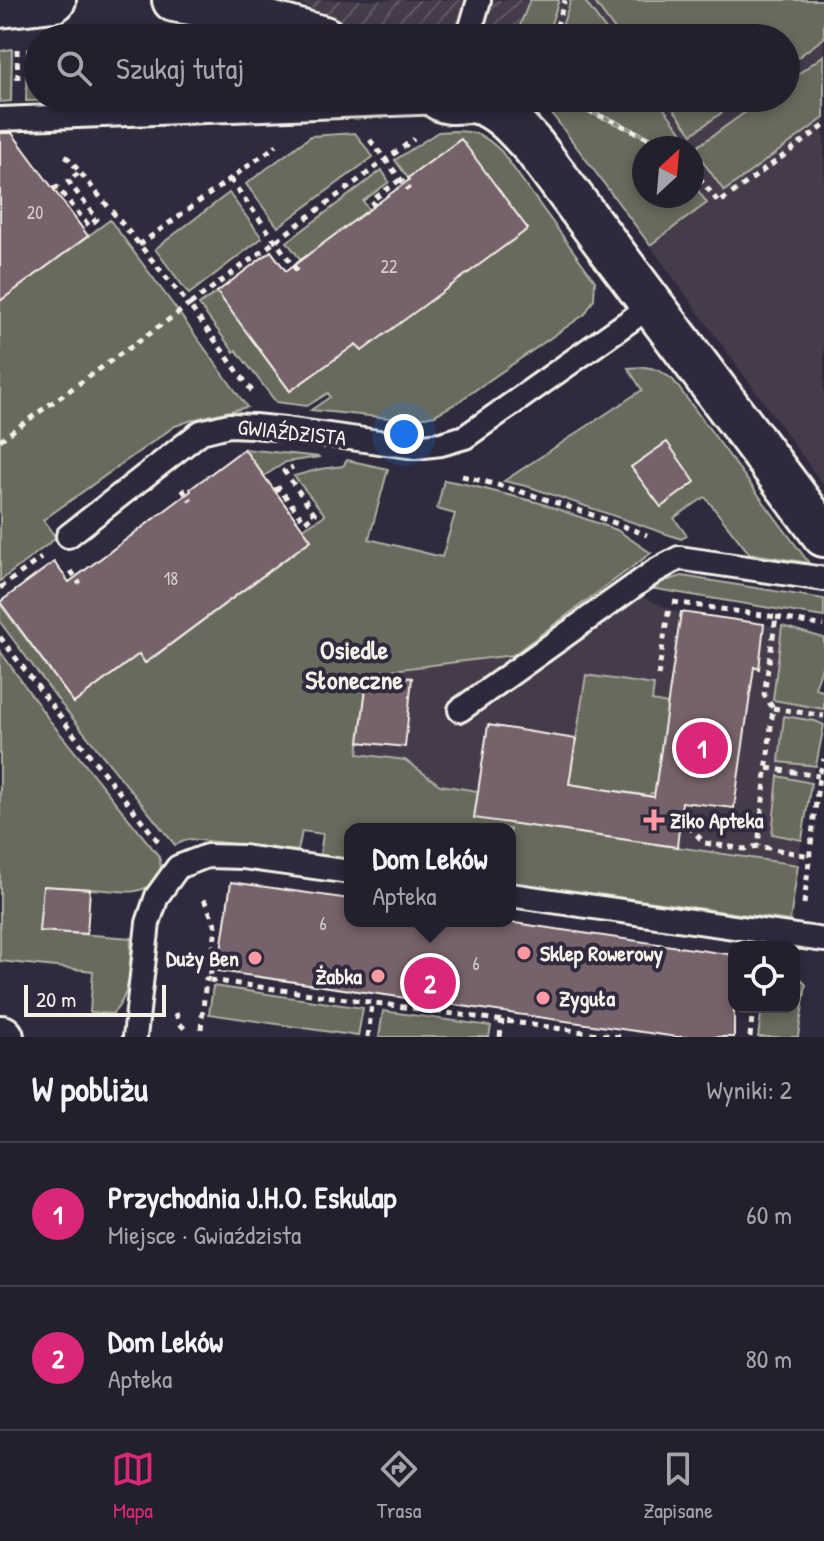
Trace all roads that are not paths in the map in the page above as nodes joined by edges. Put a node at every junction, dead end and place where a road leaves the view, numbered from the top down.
1 (174, 0) edge
2 (479, 0) edge
3 (274, 24) edge
4 (472, 24) edge
5 (160, 112) edge
6 (496, 112) edge
7 (10, 118) edge
8 (652, 305) junction
9 (824, 535) edge
10 (68, 536) road end
11 (824, 579) edge
12 (460, 710) dead end
13 (344, 871) edge
14 (516, 896) edge
15 (824, 940) edge
16 (135, 1037) edge

1 - 3 street
2 - 4 lane
5 - 7 lane
6 - 8 street
8 - 9 street
8 - 10 lane, GWIAŹDZISTA
11 - 12 lane
13 - 16 lane
14 - 15 lane

